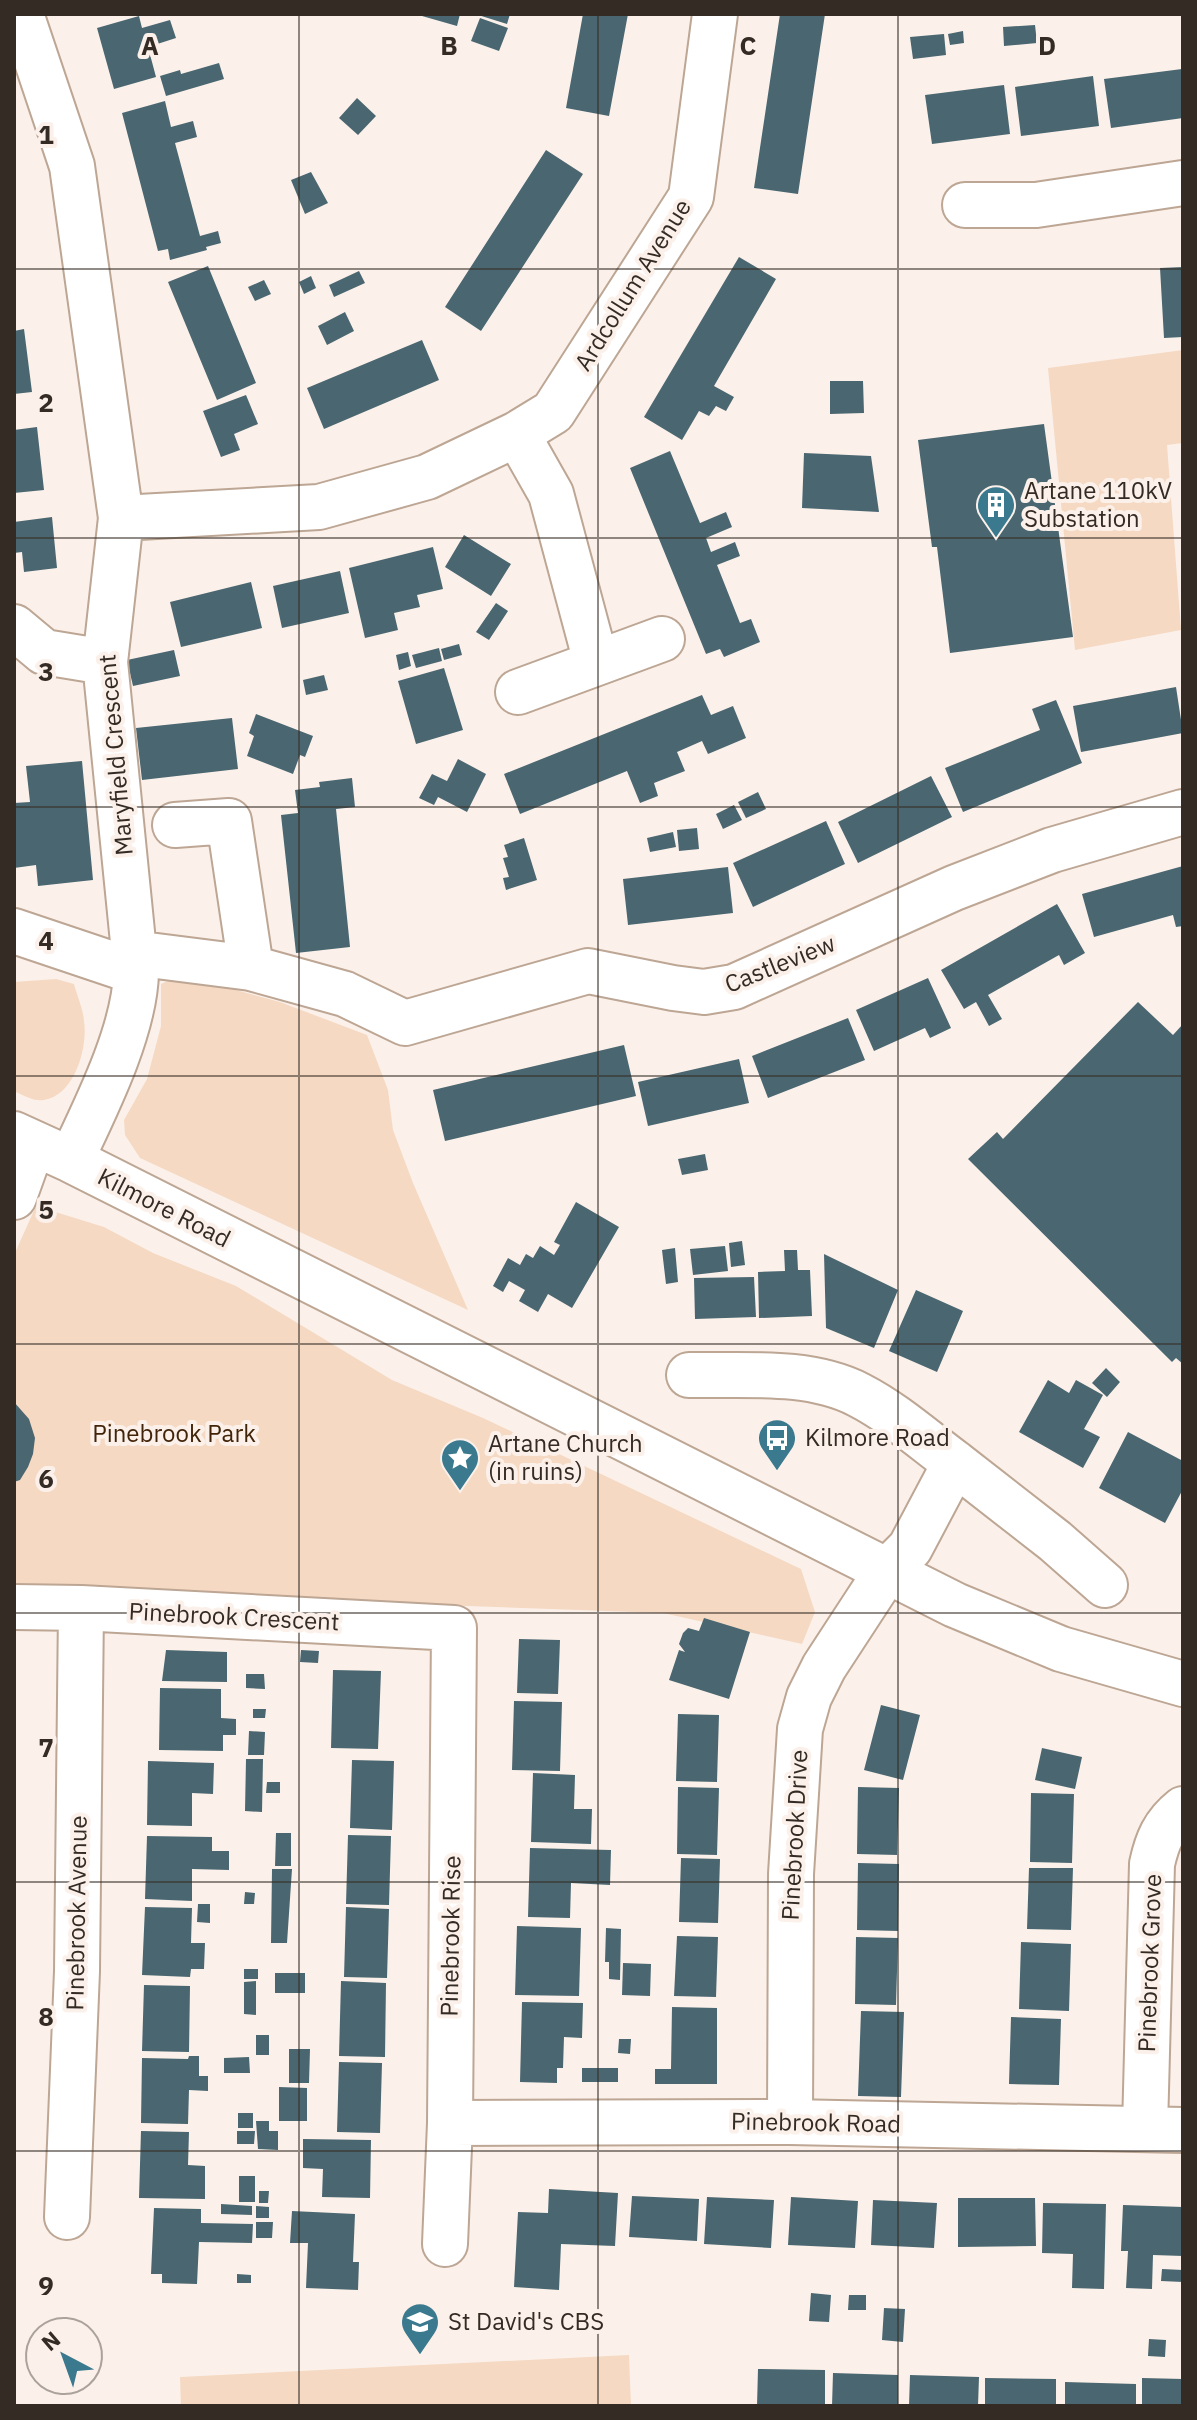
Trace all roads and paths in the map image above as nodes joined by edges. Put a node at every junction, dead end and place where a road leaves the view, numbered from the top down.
1 (21, 14) edge
2 (715, 14) edge
3 (1183, 183) edge
4 (965, 205) dead end
5 (517, 434) junction
6 (121, 518) junction
7 (14, 627) edge
8 (662, 639) dead end
9 (105, 662) junction
10 (596, 662) junction
11 (518, 692) dead end
12 (1183, 812) edge
13 (175, 825) dead end
14 (14, 931) edge
15 (135, 962) junction
16 (251, 968) junction
17 (39, 1146) edge
18 (14, 1197) edge
19 (689, 1375) dead end
20 (955, 1463) junction
21 (886, 1572) junction
22 (1105, 1585) dead end
23 (14, 1607) edge
24 (81, 1608) junction
25 (454, 1628) joint
26 (1183, 1684) edge
27 (1183, 1809) edge
28 (790, 2122) junction
29 (450, 2123) junction
30 (1164, 2129) edge
31 (67, 2217) dead end
32 (445, 2244) dead end

1 - 6 street, Maryfield Crescent
2 - 5 street, Ardcollum Avenue
3 - 4 street
5 - 6 street, Ardcollum Avenue
5 - 10 street
6 - 9 street, Maryfield Crescent
7 - 9 street
8 - 10 street
9 - 15 street, Maryfield Crescent
10 - 11 street
12 - 16 street, Castleview
13 - 16 street
14 - 15 street, Castleview
15 - 16 street, Castleview
15 - 17 street, Maryfield Crescent
17 - 18 street, Maryfield Crescent
17 - 21 street, Kilmore Road
19 - 20 street
20 - 21 street, Pinebrook Drive
20 - 22 street
21 - 26 street, Kilmore Road
21 - 28 street, Pinebrook Drive
23 - 24 street, Pinebrook Crescent
24 - 25 street, Pinebrook Crescent
24 - 31 street, Pinebrook Avenue
25 - 29 street, Pinebrook Rise
27 - 30 street, Pinebrook Grove
28 - 29 street, Pinebrook Road
28 - 30 street, Pinebrook Road
29 - 32 street, Pinebrook Rise

